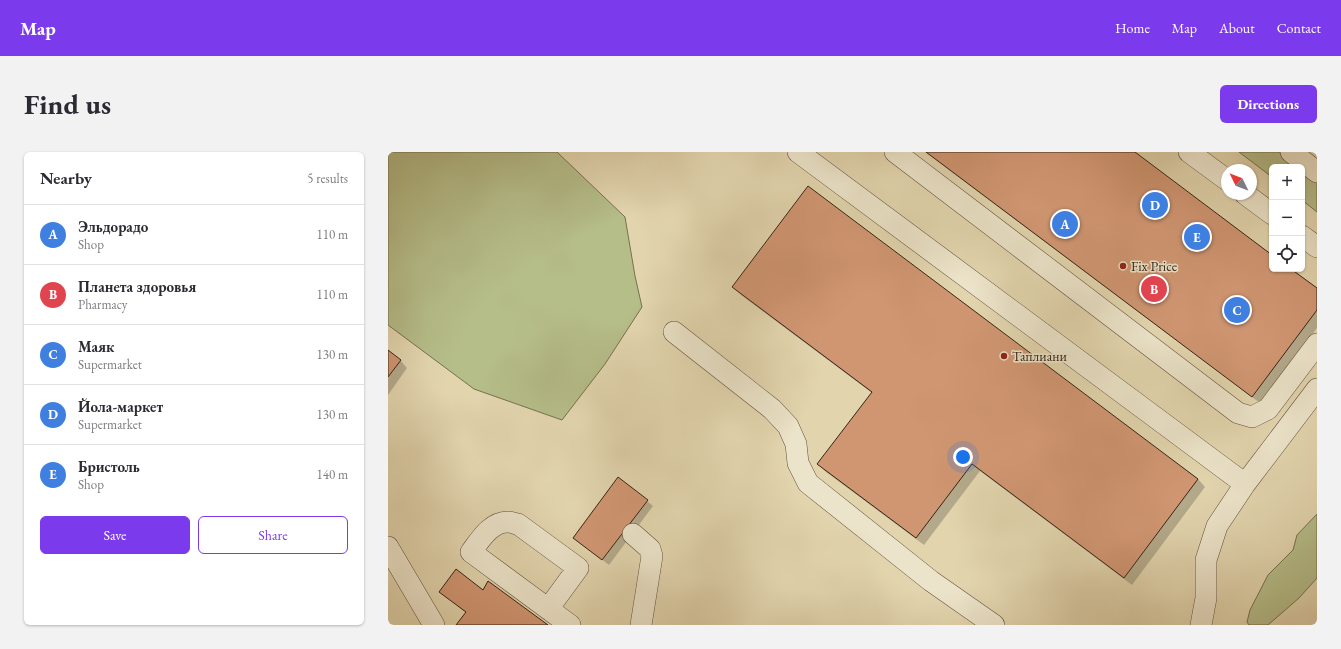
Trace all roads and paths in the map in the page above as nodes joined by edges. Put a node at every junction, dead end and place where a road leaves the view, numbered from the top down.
1 (798, 152) edge
2 (895, 152) edge
3 (1189, 152) edge
4 (1291, 152) edge
5 (1317, 172) edge
6 (1221, 176) edge
7 (1254, 200) edge
8 (1269, 212) edge
9 (1305, 238) edge
10 (1317, 247) edge
11 (674, 332) dead end
12 (1317, 344) edge
13 (1317, 390) edge
14 (1245, 484) junction
15 (633, 534) dead end
16 (388, 547) edge
17 (548, 609) junction
18 (434, 625) edge
19 (570, 625) edge
20 (641, 625) edge
21 (994, 625) edge
22 (1201, 625) edge

1 - 14 lane
2 - 12 lane
3 - 6 lane
4 - 5 lane
7 - 8 lane
9 - 10 lane
11 - 21 lane
13 - 14 lane
14 - 22 lane
15 - 20 lane
16 - 18 lane
17 - 17 lane
17 - 19 lane

